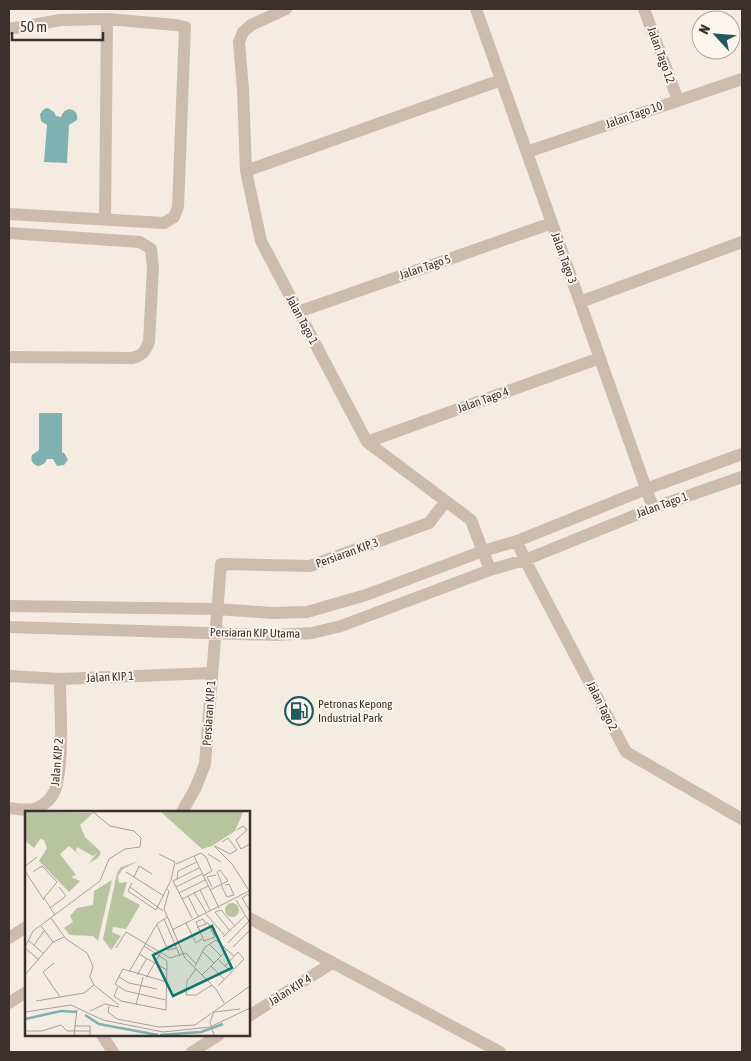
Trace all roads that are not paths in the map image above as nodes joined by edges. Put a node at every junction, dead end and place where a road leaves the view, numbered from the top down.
1 (286, 9) edge
2 (476, 9) edge
3 (644, 9) edge
4 (108, 19) junction
5 (9, 29) edge
6 (742, 79) edge
7 (501, 80) junction
8 (678, 100) junction
9 (527, 152) junction
10 (246, 171) junction
11 (9, 214) edge
12 (106, 218) junction
13 (552, 222) junction
14 (9, 233) edge
15 (742, 242) edge
16 (580, 302) junction
17 (298, 312) junction
18 (9, 357) edge
19 (600, 358) junction
20 (367, 442) junction
21 (742, 454) edge
22 (742, 477) edge
23 (646, 489) junction
24 (446, 502) junction
25 (653, 508) junction
26 (517, 541) junction
27 (484, 551) junction
28 (525, 560) junction
29 (490, 570) junction
30 (9, 606) edge
31 (216, 609) junction
32 (9, 627) edge
33 (215, 632) junction
34 (212, 673) junction
35 (9, 676) edge
36 (60, 679) junction
37 (9, 808) edge
38 (183, 811) edge
39 (742, 819) edge
40 (250, 919) edge
41 (25, 928) edge
42 (9, 938) edge
43 (332, 963) junction
44 (25, 993) edge
45 (9, 1003) edge
46 (250, 1015) edge
47 (103, 1036) edge
48 (217, 1036) edge
49 (113, 1052) edge
50 (192, 1052) edge
51 (498, 1052) edge

1 - 10 street, Jalan Tago 1
2 - 7 street, Jalan Tago 3
3 - 8 street, Jalan Tago 12
4 - 5 street
4 - 12 street
4 - 12 street
6 - 8 street, Jalan Tago 10
7 - 9 street, Jalan Tago 3
7 - 10 street
8 - 9 street, Jalan Tago 10
9 - 13 street, Jalan Tago 3
10 - 17 street, Jalan Tago 1
11 - 12 street
13 - 16 street, Jalan Tago 3
13 - 17 street, Jalan Tago 5
14 - 18 street
15 - 16 street
16 - 19 street, Jalan Tago 3
17 - 20 street, Jalan Tago 1
19 - 20 street, Jalan Tago 4
19 - 23 street, Jalan Tago 3
20 - 24 street, Jalan Tago 1
21 - 23 street, Jalan Tago 1
22 - 25 street, Jalan Tago 1
23 - 25 street, Jalan Tago 3
23 - 26 street, Jalan Tago 1
24 - 27 street, Jalan Tago 1
24 - 31 street, Persiaran KIP 3
25 - 28 street, Jalan Tago 1
26 - 27 street, Jalan Tago 1
26 - 28 street, Jalan Tago 2
27 - 29 street, Jalan Tago 1
27 - 31 street, Persiaran KIP Utama
28 - 29 street, Jalan Tago 1
28 - 39 street, Jalan Tago 2
29 - 33 street, Persiaran KIP Utama
30 - 31 street, Persiaran KIP Utama
31 - 33 street, Persiaran KIP 1
32 - 33 street, Persiaran KIP Utama
33 - 34 street, Persiaran KIP 1
34 - 36 street, Jalan KIP 1
34 - 38 street, Persiaran KIP 1
35 - 36 street, Jalan KIP 1
36 - 37 street, Jalan KIP 2
40 - 43 street
41 - 42 street
43 - 46 street, Jalan KIP 4
43 - 51 street
44 - 45 street
47 - 49 street
48 - 50 street

